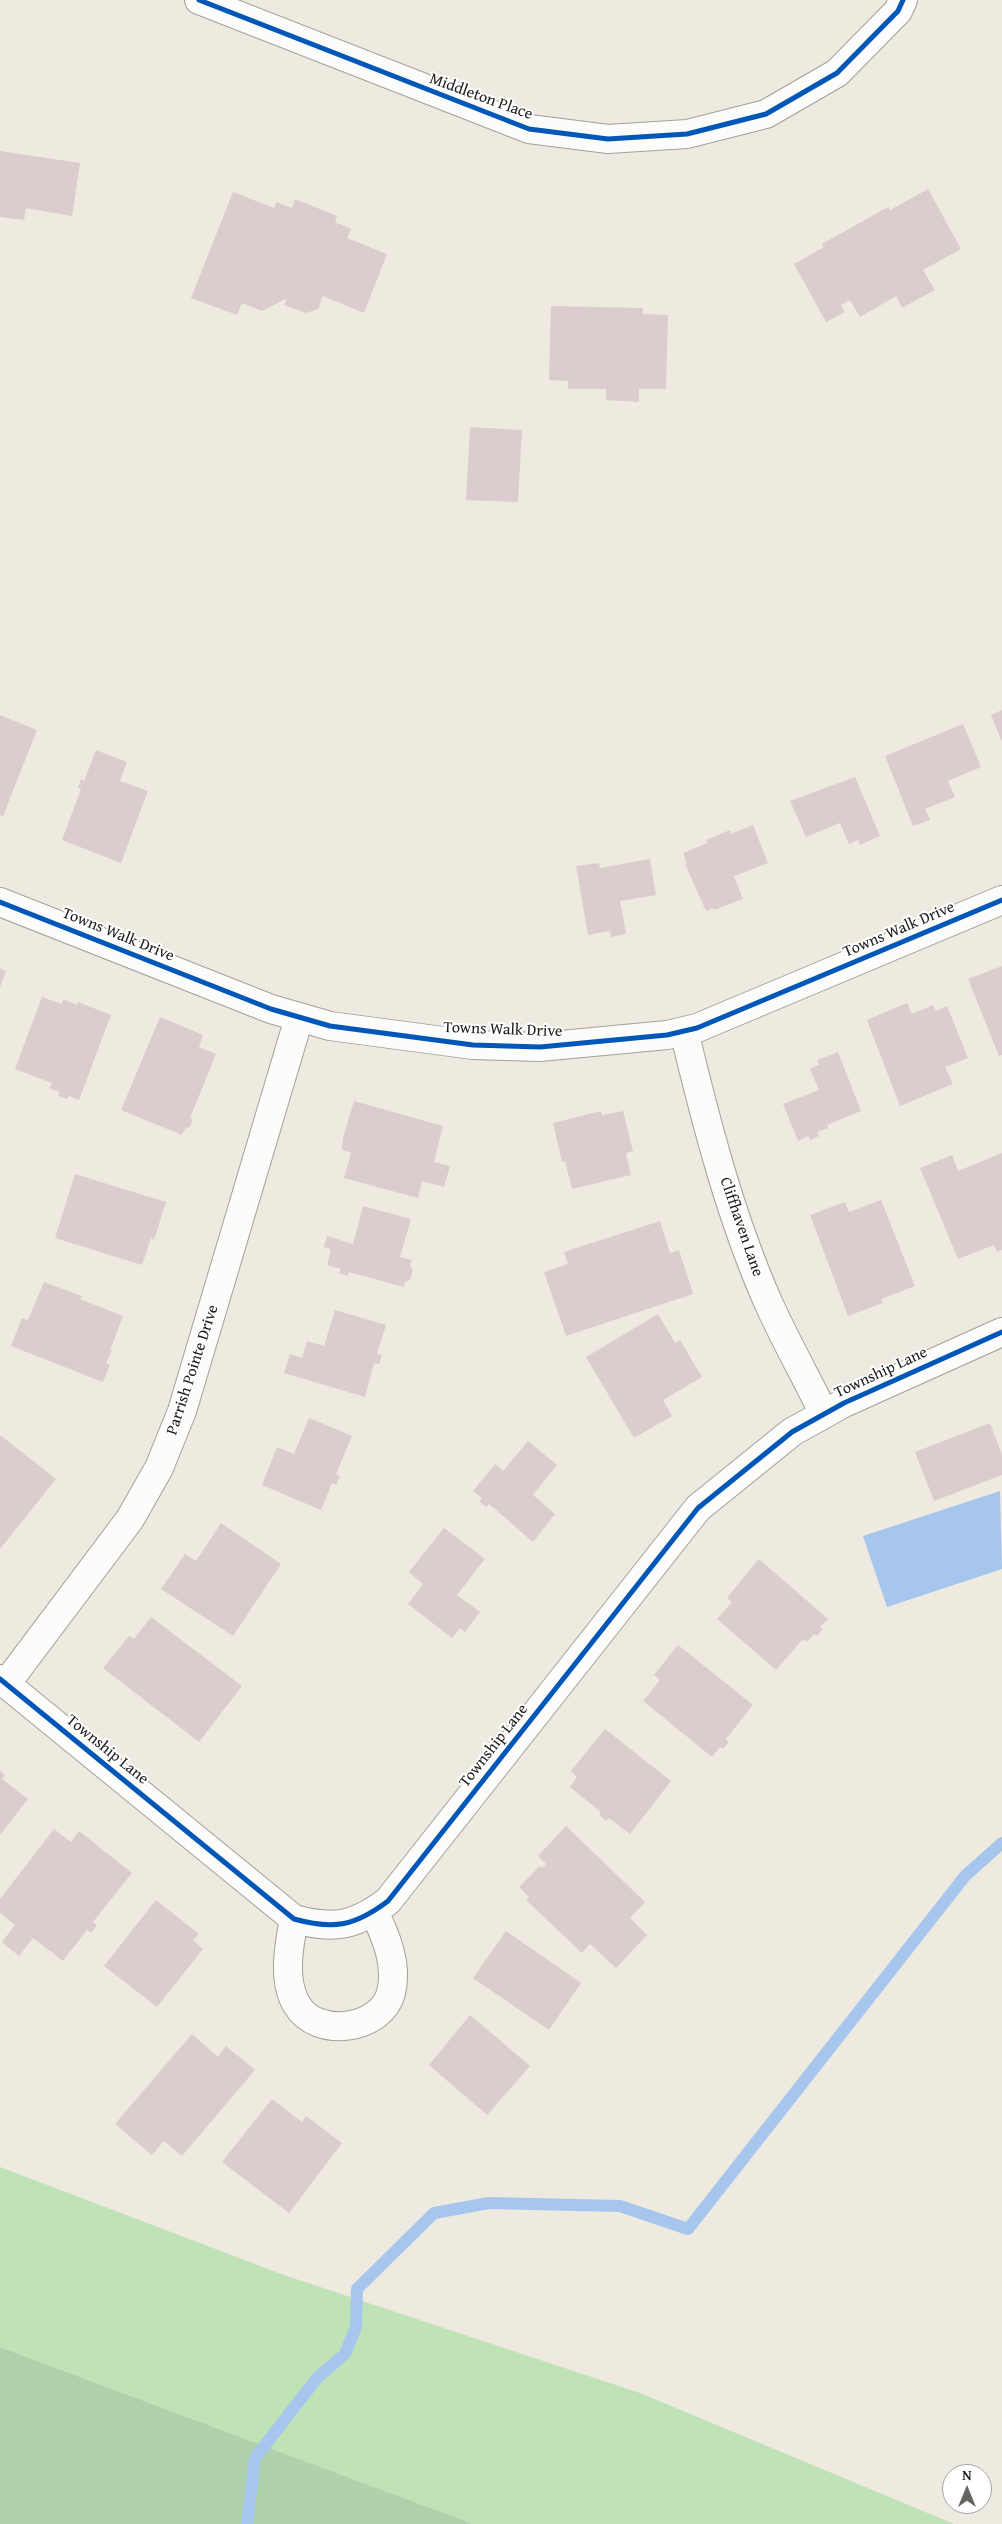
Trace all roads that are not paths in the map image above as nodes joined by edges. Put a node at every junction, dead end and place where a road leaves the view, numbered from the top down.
1 (199, 0) edge
2 (903, 0) edge
3 (1002, 900) edge
4 (0, 902) edge
5 (300, 1018) junction
6 (684, 1031) junction
7 (1002, 1332) edge
8 (824, 1414) junction
9 (3, 1682) edge
10 (374, 1912) junction
11 (294, 1919) junction

1 - 2 street, Middleton Place
3 - 6 street, Towns Walk Drive
4 - 5 street, Towns Walk Drive
5 - 6 street, Towns Walk Drive
5 - 9 street, Parrish Pointe Drive
6 - 8 street, Cliffhaven Lane
7 - 8 street, Township Lane
8 - 10 street, Township Lane
9 - 11 street, Township Lane
10 - 11 street, Township Lane
10 - 11 street

